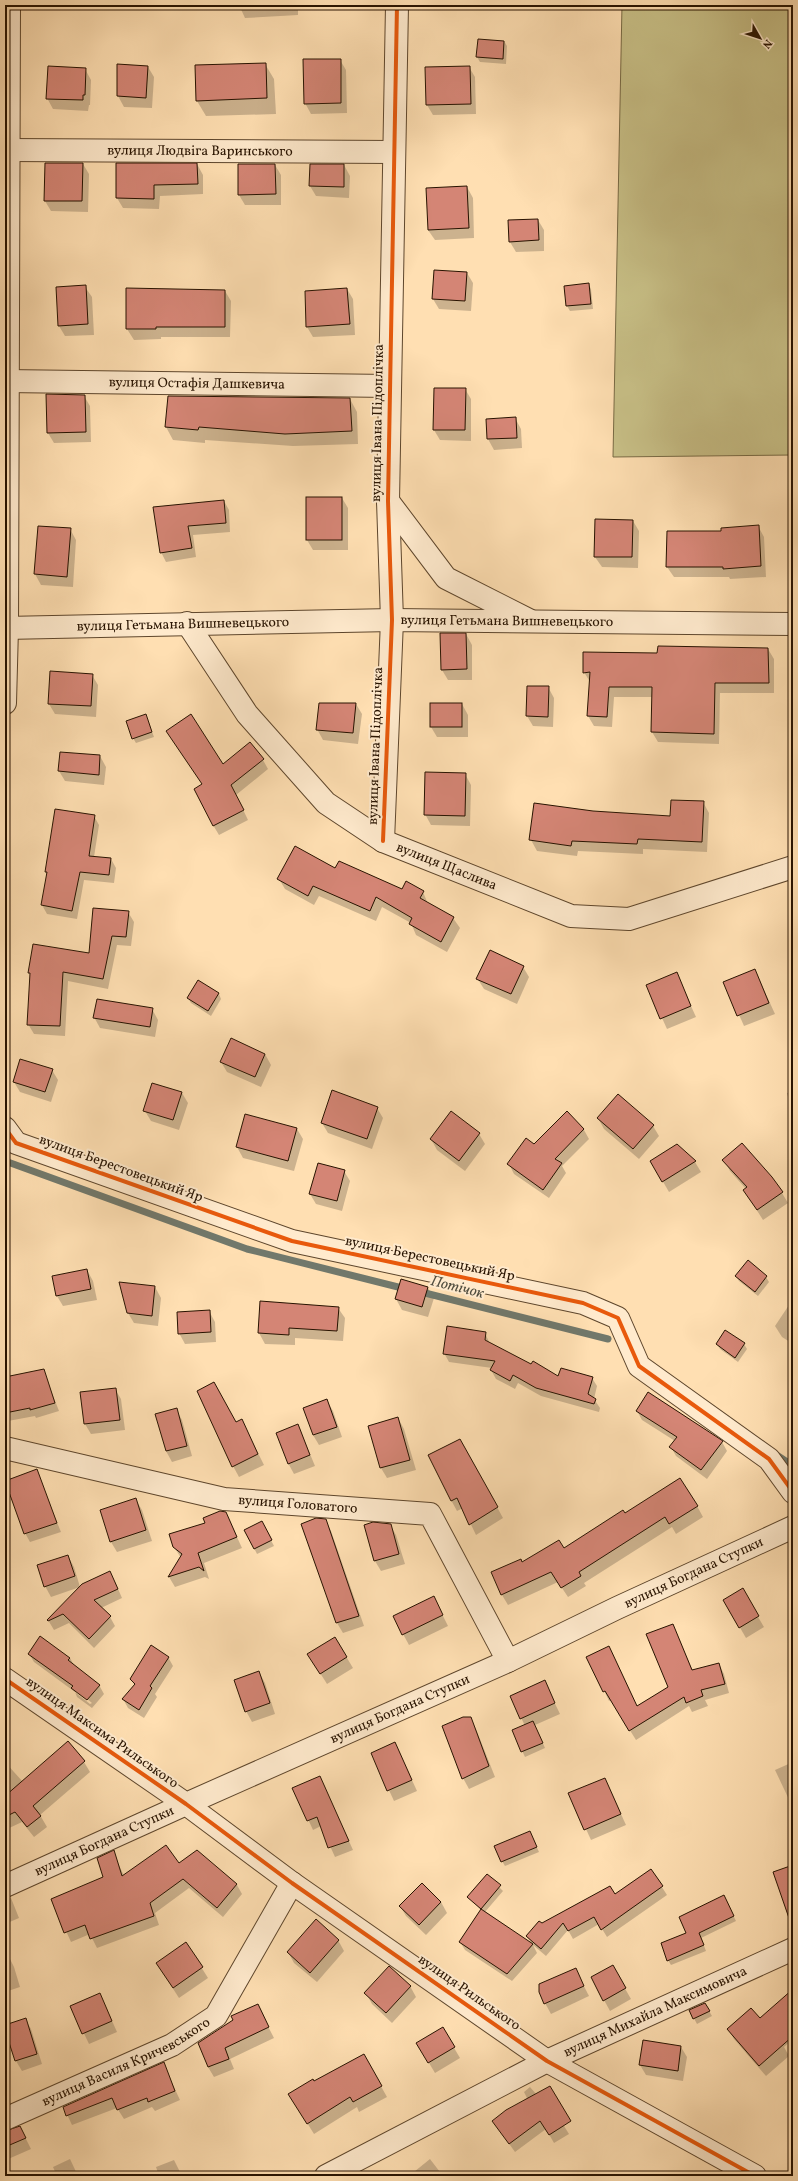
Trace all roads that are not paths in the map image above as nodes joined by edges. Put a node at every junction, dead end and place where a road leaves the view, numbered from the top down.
1 (9, 5) edge
2 (397, 5) edge
3 (7, 150) edge
4 (394, 152) junction
5 (6, 381) edge
6 (390, 386) junction
7 (388, 501) junction
8 (392, 620) junction
9 (534, 622) junction
10 (187, 623) junction
11 (793, 624) edge
12 (6, 628) edge
13 (5, 703) edge
14 (383, 841) junction
15 (793, 867) edge
16 (5, 1128) edge
17 (5, 1448) edge
18 (793, 1492) edge
19 (793, 1527) edge
20 (508, 1662) junction
21 (5, 1679) edge
22 (186, 1804) junction
23 (292, 1883) junction
24 (5, 1886) edge
25 (793, 1949) edge
26 (547, 2061) junction
27 (5, 2119) edge
28 (336, 2174) edge
29 (755, 2176) edge

1 - 3 street
2 - 4 street, вулиця Івана Підоплічка
3 - 4 street, вулиця Людвіга Варинського
3 - 5 street
4 - 6 street, вулиця Івана Підоплічка
5 - 6 street, вулиця Остафія Дашкевича
5 - 12 street
6 - 7 street, вулиця Івана Підоплічка
7 - 8 street, вулиця Івана Підоплічка
7 - 9 street
8 - 9 street, вулиця Гетьмана Вишневецького
8 - 10 street, вулиця Гетьмана Вишневецького
8 - 14 street, вулиця Івана Підоплічка
9 - 11 street, вулиця Гетьмана Вишневецького
10 - 12 street, вулиця Гетьмана Вишневецького
10 - 14 street, вулиця Щаслива
12 - 13 street
14 - 15 street, вулиця Щаслива
16 - 18 street, вулиця Берестовецький Яр
17 - 20 street, вулиця Головатого
19 - 20 street, вулиця Богдана Ступки
20 - 22 street, вулиця Богдана Ступки
21 - 22 street, вулиця Максима Рильського
22 - 23 street, вулиця Рильського
22 - 24 street, вулиця Богдана Ступки
23 - 26 street, вулиця Рильського
23 - 27 street, вулиця Василя Кричевського
25 - 26 street, вулиця Михайла Максимовича
26 - 28 street, вулиця Михайла Максимовича
26 - 29 street, вулиця Рильського

